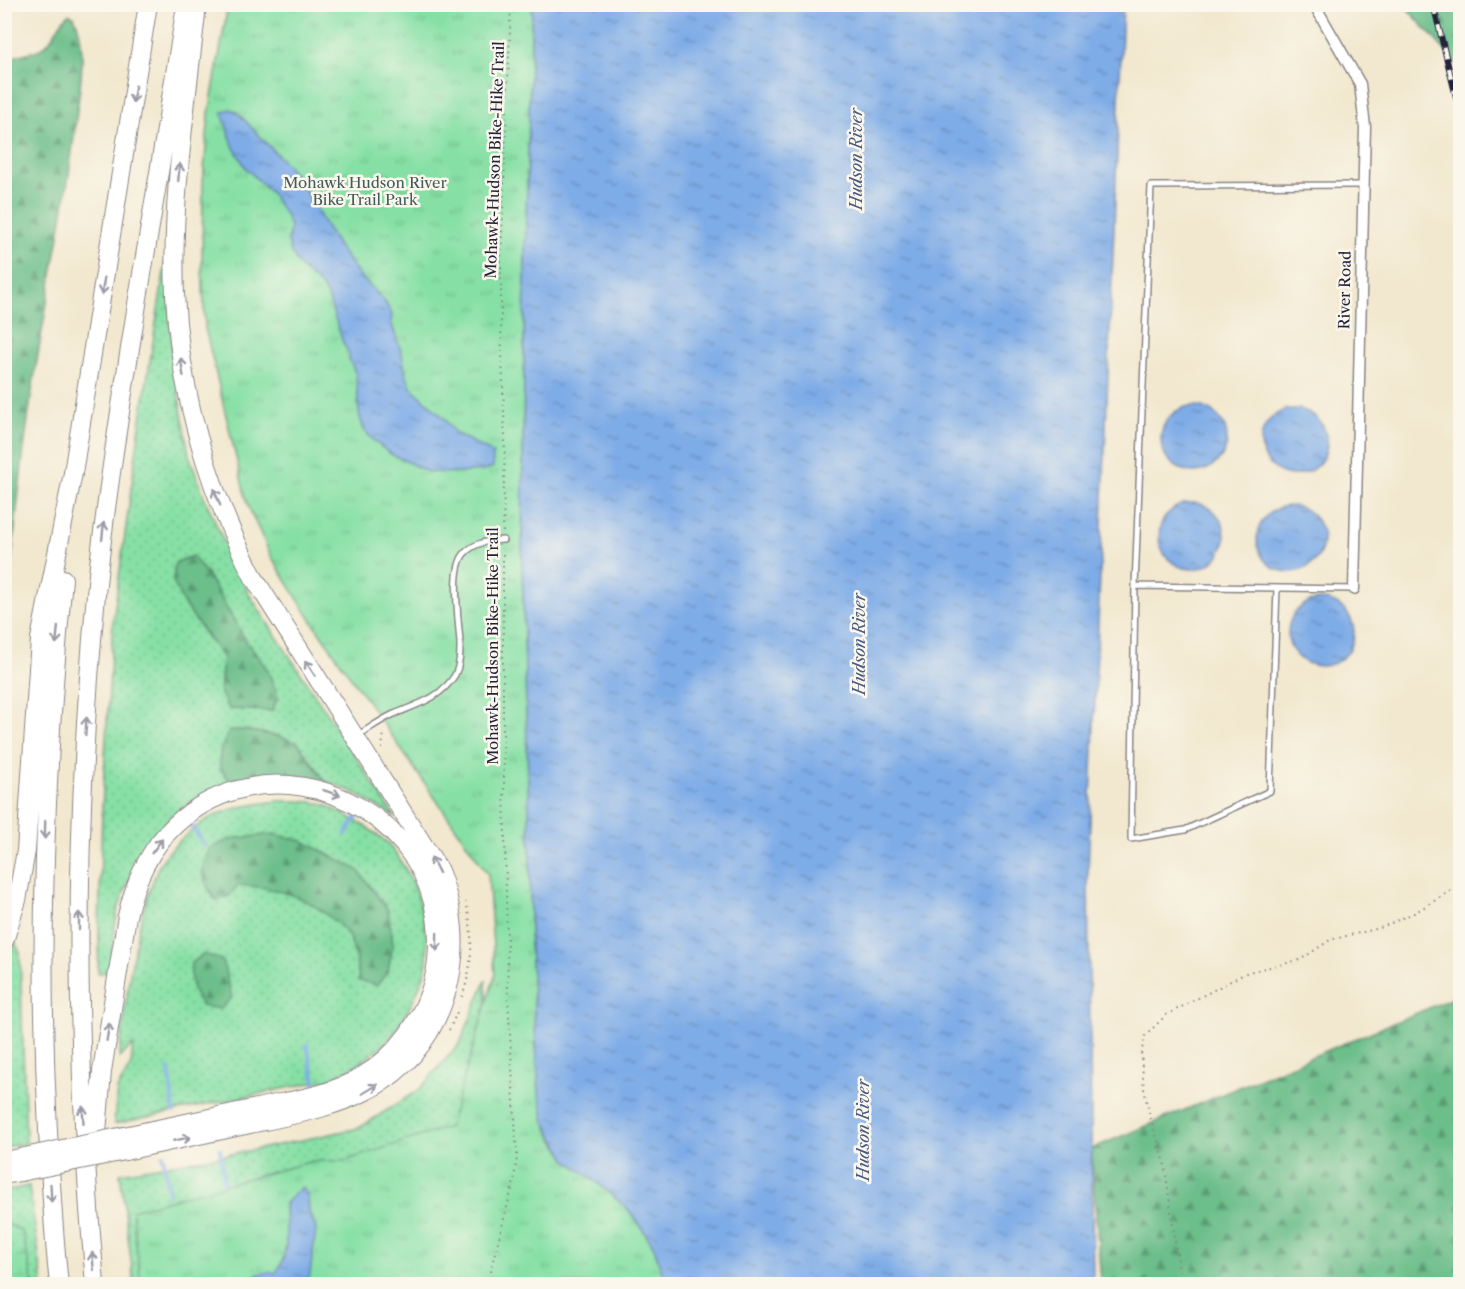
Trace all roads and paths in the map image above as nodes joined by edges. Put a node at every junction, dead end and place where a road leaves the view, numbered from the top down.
1 (148, 4) edge
2 (186, 4) edge
3 (197, 4) edge
4 (511, 4) edge
5 (1314, 4) edge
6 (1362, 186) junction
7 (73, 473) junction
8 (503, 540) junction
9 (1135, 586) junction
10 (1277, 588) junction
11 (1354, 589) joint
12 (388, 724) dead end
13 (354, 737) junction
14 (382, 753) dead end
15 (1461, 885) edge
16 (464, 894) dead end
17 (4, 941) edge
18 (462, 997) dead end
19 (459, 1007) dead end
20 (447, 1033) dead end
21 (124, 1143) junction
22 (12, 1167) edge
23 (91, 1237) junction
24 (59, 1284) edge
25 (96, 1284) edge
26 (491, 1284) edge
27 (1181, 1284) edge

1 -> 7 highway
23 -> 2 highway
13 -> 3 highway
4 - 8 path, Mohawk-Hudson Bike-Hike Trail
5 - 6 street, River Road
6 - 9 lane
6 - 11 street, River Road
7 - 17 highway
7 -> 24 highway
8 - 13 lane
8 - 26 path, Mohawk-Hudson Bike-Hike Trail
9 - 10 lane
9 - 10 lane
10 - 11 lane
12 - 14 path
21 -> 13 highway
15 - 27 path
16 - 18 path
19 - 20 path
21 - 22 highway, bridge
23 -> 21 highway
25 -> 23 highway

